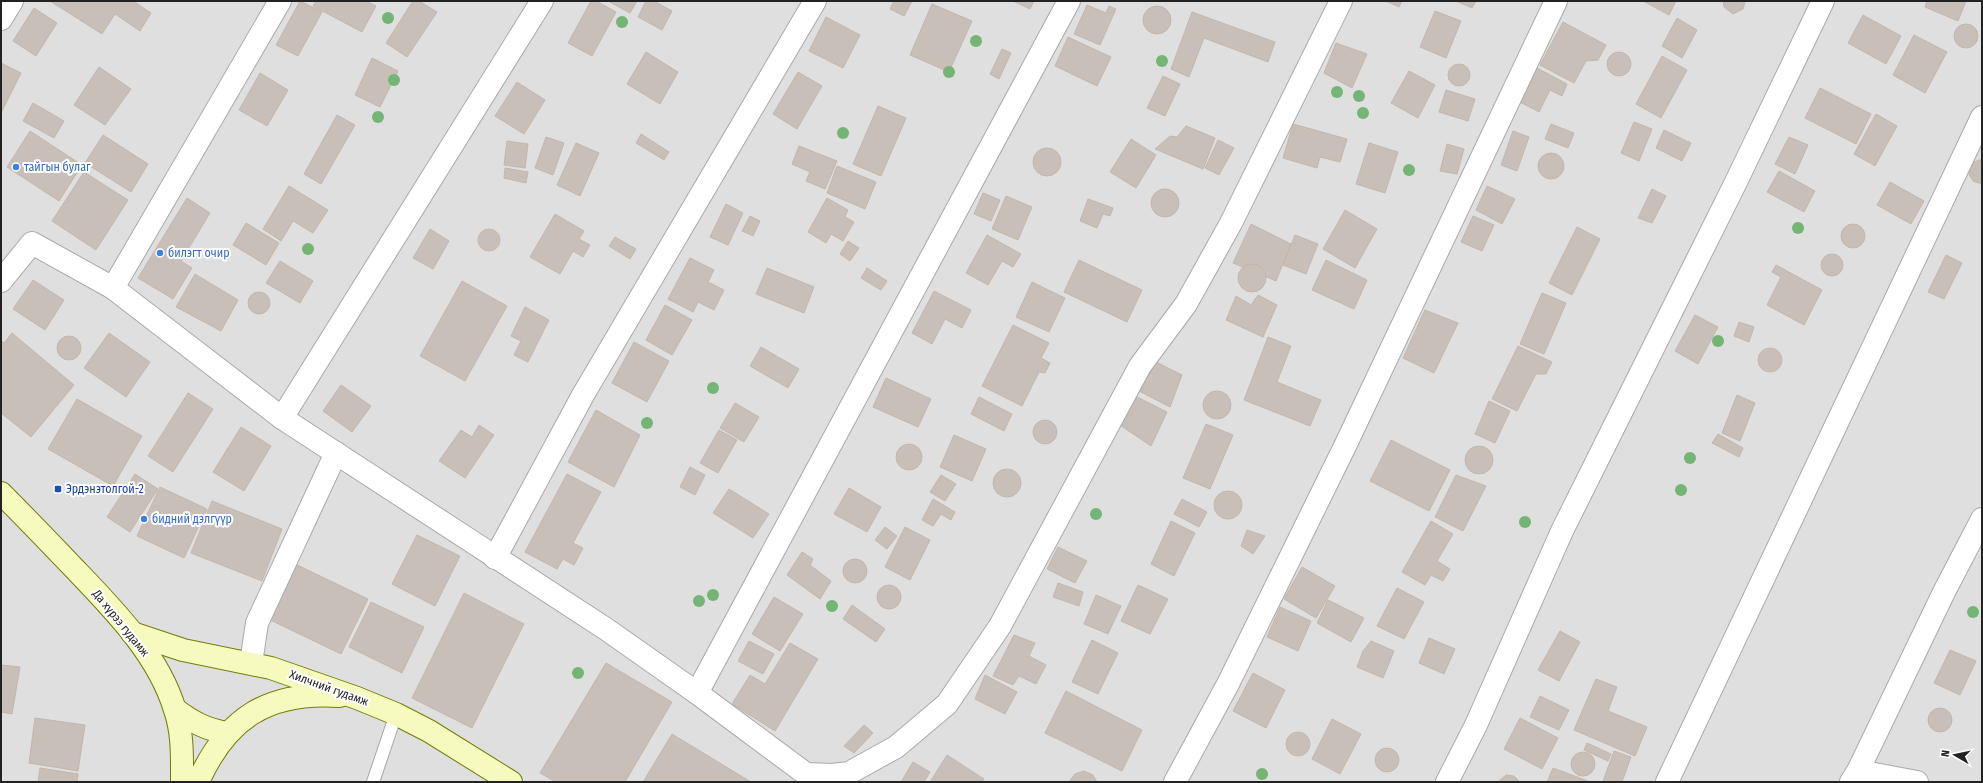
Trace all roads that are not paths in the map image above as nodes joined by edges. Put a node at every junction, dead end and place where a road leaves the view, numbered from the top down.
1 (12, 1) edge
2 (280, 1) edge
3 (542, 1) edge
4 (815, 1) edge
5 (1068, 1) edge
6 (1341, 1) edge
7 (1556, 1) edge
8 (1823, 1) edge
9 (1, 19) edge
10 (1982, 117) edge
11 (1, 281) edge
12 (113, 288) junction
13 (282, 418) junction
14 (336, 453) junction
15 (1, 493) edge
16 (1982, 519) edge
17 (495, 558) junction
18 (132, 633) junction
19 (251, 663) junction
20 (697, 693) junction
21 (357, 698) junction
22 (175, 709) junction
23 (396, 714) junction
24 (228, 733) junction
25 (1854, 776) edge
26 (804, 778) edge
27 (182, 782) edge
28 (198, 782) edge
29 (372, 782) edge
30 (510, 782) edge
31 (1174, 782) edge
32 (1447, 782) edge
33 (1667, 782) edge
34 (1917, 782) edge

1 - 9 street
2 - 12 street
3 - 13 street
4 - 17 street
5 - 20 street
6 - 26 street
7 - 31 street
8 - 32 street
10 - 33 street
11 - 12 street
12 - 13 street
13 - 14 street
14 - 17 street
14 - 19 street
15 - 18 main road, Да хүрээ гудамж
16 - 25 street
17 - 20 street
18 - 19 main road, Хилчний гудамж
18 - 22 main road, Да хүрээ гудамж
19 - 21 main road, Хилчний гудамж
20 - 26 street
21 - 23 main road, Хилчний гудамж
21 - 24 main road
22 - 24 main road
22 - 27 main road, Да хүрээ гудамж
23 - 29 lane
23 - 30 main road, Хилчний гудамж
24 - 28 main road
25 - 34 street

